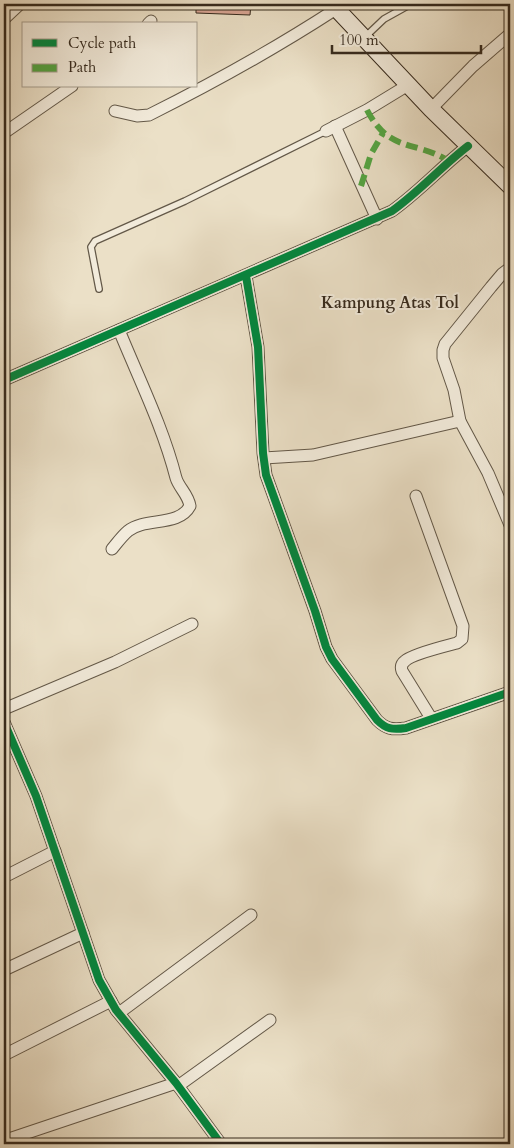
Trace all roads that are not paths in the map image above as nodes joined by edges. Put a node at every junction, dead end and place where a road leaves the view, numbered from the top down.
1 (20, 4) edge
2 (410, 4) edge
3 (334, 6) edge
4 (4, 19) edge
5 (510, 34) edge
6 (364, 38) junction
7 (408, 85) junction
8 (69, 88) edge
9 (431, 109) junction
10 (116, 111) dead end
11 (331, 128) junction
12 (4, 133) edge
13 (468, 146) junction
14 (510, 186) edge
15 (377, 219) junction
16 (510, 268) edge
17 (246, 276) junction
18 (99, 289) dead end
19 (119, 330) junction
20 (4, 380) edge
21 (460, 421) junction
22 (264, 458) junction
23 (416, 496) dead end
24 (510, 525) edge
25 (112, 549) dead end
26 (192, 624) dead end
27 (510, 692) edge
28 (4, 709) edge
29 (431, 718) junction
30 (5, 727) edge
31 (55, 851) junction
32 (4, 877) edge
33 (251, 915) dead end
34 (83, 933) junction
35 (4, 970) edge
36 (111, 1002) junction
37 (119, 1013) junction
38 (270, 1020) dead end
39 (4, 1054) edge
40 (177, 1085) junction
41 (6, 1140) dead end
42 (221, 1144) edge

1 - 4 street
2 - 6 lane
3 - 6 main road
3 - 10 street
5 - 9 street
6 - 7 main road
7 - 9 main road
7 - 11 street
8 - 12 street
9 - 13 main road
11 - 15 street
11 - 18 lane
13 - 14 main road
13 - 15 street
15 - 17 street
16 - 21 street
17 - 19 street
17 - 22 street
19 - 20 street
19 - 25 street
21 - 22 street
21 - 24 street
22 - 29 street
23 - 29 street
26 - 28 street
27 - 29 street
30 - 31 street
31 - 32 street
31 - 34 street
33 - 37 street
34 - 35 street
34 - 36 street
36 - 37 street
36 - 39 street
37 - 40 street
38 - 40 street
40 - 41 street
40 - 42 street

